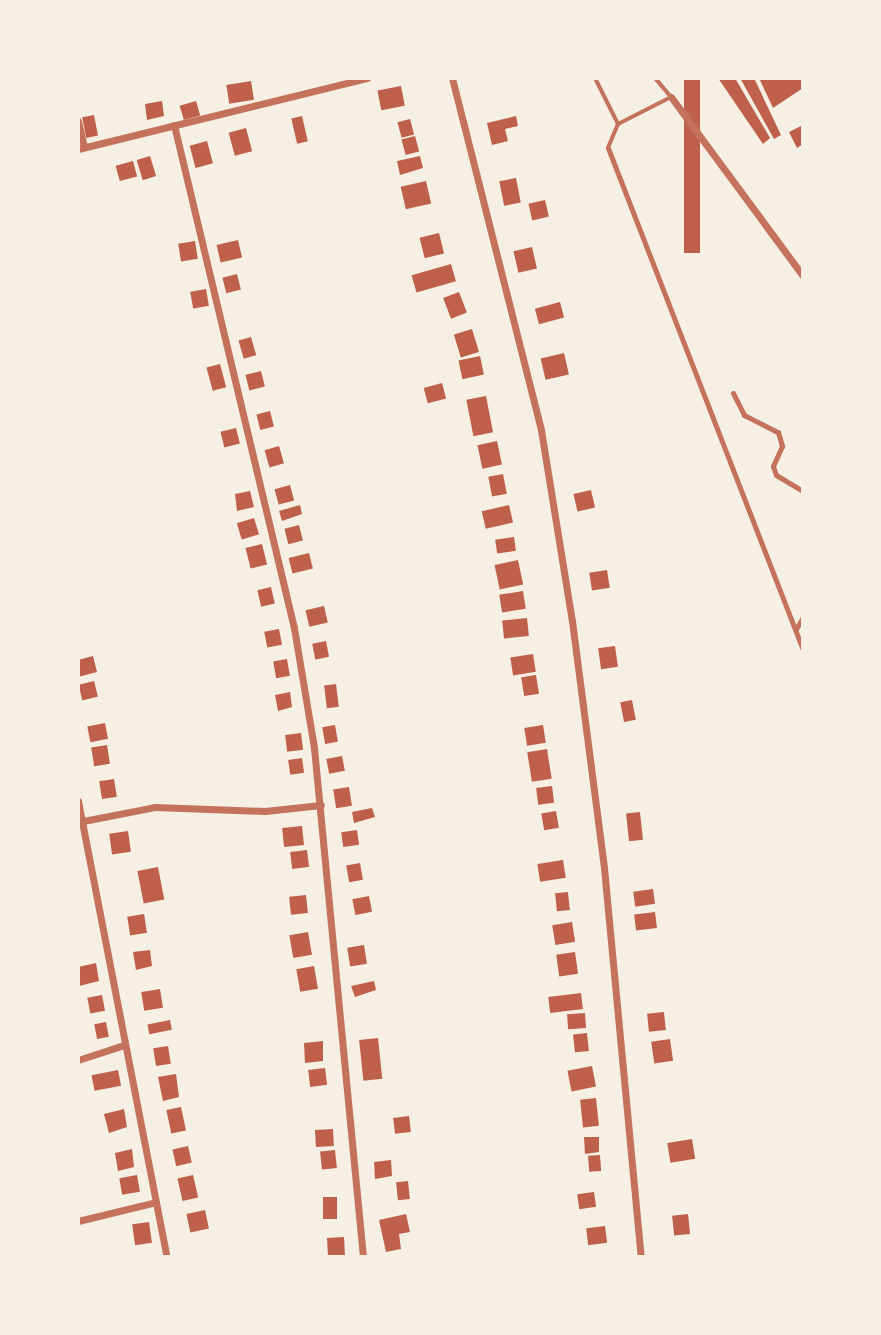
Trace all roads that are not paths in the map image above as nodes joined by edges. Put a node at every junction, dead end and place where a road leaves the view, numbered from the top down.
1 (367, 78) edge
2 (452, 78) edge
3 (595, 78) edge
4 (655, 78) edge
5 (671, 97) junction
6 (78, 121) edge
7 (618, 124) junction
8 (174, 125) junction
9 (81, 148) edge
10 (608, 148) joint
11 (803, 276) edge
12 (733, 393) dead end
13 (803, 491) edge
14 (803, 617) edge
15 (795, 629) junction
16 (803, 650) edge
17 (78, 801) edge
18 (321, 805) junction
19 (80, 822) edge
20 (124, 1045) junction
21 (78, 1060) edge
22 (156, 1202) junction
23 (78, 1221) edge
24 (167, 1257) edge
25 (363, 1257) edge
26 (641, 1257) edge

1 - 8 street
2 - 26 street
3 - 7 lane
4 - 5 lane
5 - 7 lane
5 - 11 street
6 - 9 street
7 - 10 lane
8 - 9 street
8 - 18 street
10 - 15 street
12 - 13 street
14 - 15 street
15 - 16 street
17 - 19 street
18 - 19 street
18 - 25 street
19 - 20 street
20 - 21 street
20 - 22 street
22 - 23 street
22 - 24 street

